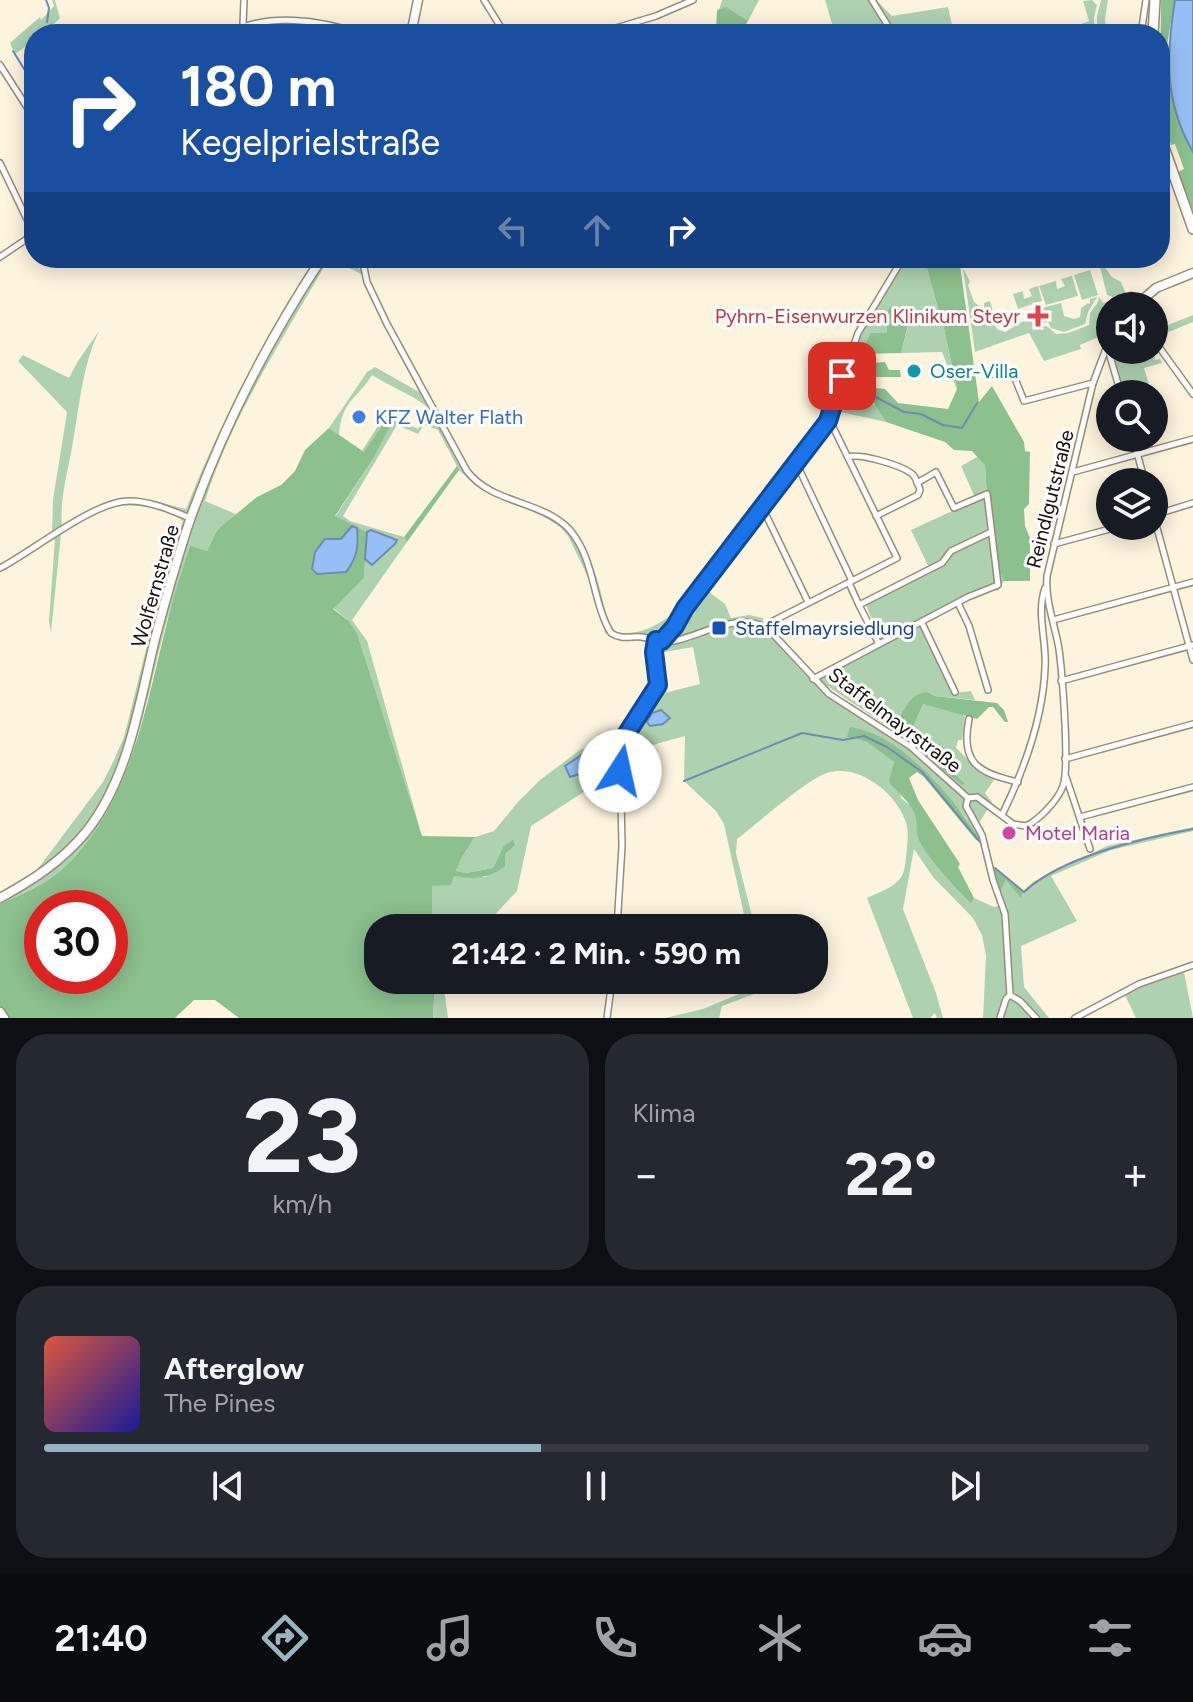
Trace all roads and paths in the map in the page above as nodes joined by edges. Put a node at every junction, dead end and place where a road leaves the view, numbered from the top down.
1 (244, 0) edge
2 (418, 0) edge
3 (484, 0) edge
4 (693, 0) edge
5 (872, 0) edge
6 (1146, 0) edge
7 (1155, 0) edge
8 (243, 24) edge
9 (249, 24) edge
10 (314, 24) edge
11 (413, 24) edge
12 (499, 24) edge
13 (629, 24) edge
14 (887, 24) edge
15 (1142, 24) edge
16 (1154, 24) edge
17 (0, 65) edge
18 (24, 102) edge
19 (0, 163) edge
20 (1170, 164) edge
21 (24, 213) edge
22 (1193, 229) edge
23 (24, 241) edge
24 (0, 257) edge
25 (316, 268) edge
26 (364, 268) edge
27 (897, 268) edge
28 (1193, 273) edge
29 (1165, 284) junction
30 (1144, 292) edge
31 (1155, 292) edge
32 (1168, 359) edge
33 (1100, 364) edge
34 (989, 375) dead end
35 (1093, 383) junction
36 (1193, 394) edge
37 (828, 421) junction
38 (1193, 439) edge
39 (1136, 452) edge
40 (1137, 455) junction
41 (848, 457) junction
42 (794, 466) junction
43 (1141, 468) edge
44 (1072, 472) junction
45 (917, 483) junction
46 (1193, 503) edge
47 (760, 510) junction
48 (1168, 511) edge
49 (876, 516) junction
50 (191, 518) junction
51 (991, 532) junction
52 (1096, 533) edge
53 (1160, 540) edge
54 (1054, 544) junction
55 (0, 568) edge
56 (850, 582) junction
57 (1193, 582) edge
58 (1046, 586) junction
59 (1173, 588) junction
60 (808, 602) junction
61 (958, 603) junction
62 (859, 605) junction
63 (1053, 620) junction
64 (922, 623) junction
65 (675, 626) junction
66 (765, 627) junction
67 (684, 638) junction
68 (659, 641) junction
69 (879, 644) junction
70 (1191, 646) edge
71 (1193, 660) edge
72 (813, 679) junction
73 (1061, 681) junction
74 (988, 690) dead end
75 (955, 692) dead end
76 (969, 719) dead end
77 (1193, 724) edge
78 (1065, 759) junction
79 (1065, 776) junction
80 (1018, 782) junction
81 (1193, 787) edge
82 (968, 798) junction
83 (1002, 815) junction
84 (1080, 817) junction
85 (1090, 849) dead end
86 (0, 898) edge
87 (618, 914) edge
88 (1193, 965) edge
89 (610, 994) edge
90 (1010, 995) junction
91 (0, 1012) edge
92 (4, 1018) edge
93 (607, 1018) edge
94 (1000, 1018) edge
95 (1036, 1018) edge
96 (1075, 1018) edge

1 - 8 street
2 - 11 main road
3 - 12 street
4 - 13 street
5 - 14 street
6 - 15 street
7 - 16 main road
9 - 10 street
17 - 18 street
19 - 21 street
20 - 22 main road
23 - 24 street
25 - 50 main road, Wolfernstraße
26 - 68 street
27 - 37 street
28 - 29 main road
29 - 30 main road
29 - 31 main road
32 - 36 street
33 - 35 street, Reindlgutstraße
34 - 35 street
35 - 44 street, Reindlgutstraße
37 - 41 street
37 - 42 street
38 - 40 street
39 - 40 street
40 - 43 street
40 - 44 street
41 - 45 street
41 - 49 street
42 - 47 street
42 - 56 street
44 - 54 street, Reindlgutstraße
45 - 49 street
45 - 51 street
46 - 48 street
47 - 60 street
47 - 65 street
49 - 56 street
50 - 55 street
50 - 86 main road, Wolfernstraße
51 - 61 street
51 - 62 street
52 - 54 street
53 - 59 street
54 - 58 street, Reindlgutstraße
56 - 60 street
56 - 62 street
57 - 59 street
58 - 63 street, Reindlgutstraße
58 - 80 street
59 - 63 street
59 - 70 street
60 - 66 street
61 - 64 street
61 - 74 street
62 - 69 street
63 - 73 street, Reindlgutstraße
64 - 69 street
64 - 75 street
65 - 67 street
65 - 68 street
66 - 67 street
66 - 72 street, Staffelmayrstraße
67 - 68 street
68 - 87 street
69 - 72 street
70 - 71 street
70 - 73 street
72 - 82 street, Staffelmayrstraße
73 - 78 street, Reindlgutstraße
76 - 80 street
77 - 78 street
78 - 79 street, Reindlgutstraße
79 - 83 street
79 - 84 street
80 - 83 street
81 - 84 street
82 - 83 street
82 - 90 street, Staffelmayrstraße
84 - 85 street
88 - 96 street
89 - 93 street
90 - 94 street, Staffelmayrstraße
90 - 95 street
91 - 92 main road

